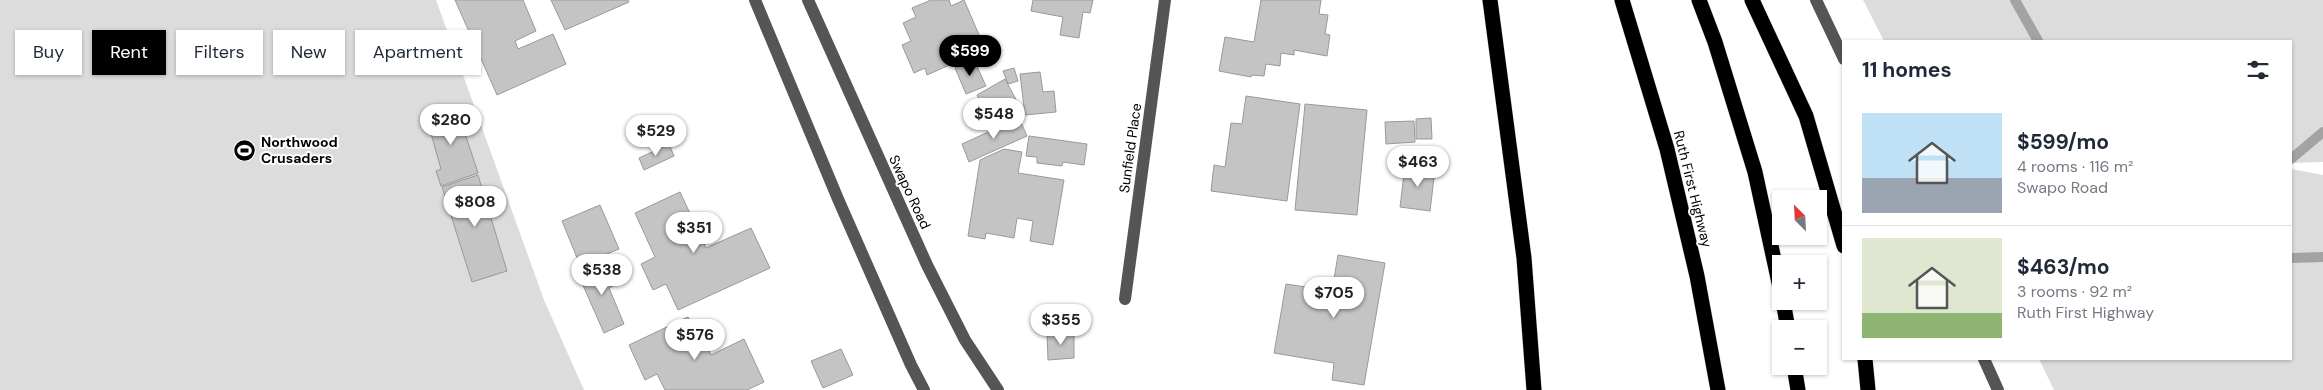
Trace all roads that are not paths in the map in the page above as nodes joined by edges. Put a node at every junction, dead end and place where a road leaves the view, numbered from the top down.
1 (755, 0) edge
2 (808, 0) edge
3 (1165, 0) edge
4 (1490, 0) edge
5 (1622, 0) edge
6 (1699, 0) edge
7 (1752, 0) edge
8 (1816, 0) edge
9 (1842, 55) edge
10 (1842, 239) edge
11 (1773, 255) edge
12 (1125, 299) dead end
13 (1865, 360) edge
14 (1984, 360) edge
15 (1796, 375) edge
16 (924, 390) edge
17 (998, 390) edge
18 (1534, 390) edge
19 (1718, 390) edge
20 (1798, 390) edge
21 (1868, 390) edge
22 (1998, 390) edge

1 - 16 street
2 - 17 street, Swapo Road
3 - 12 street, Sunfield Place
4 - 18 highway
5 - 19 highway, Ruth First Highway
6 - 11 highway
7 - 10 highway
8 - 9 street
13 - 21 highway
14 - 22 street
15 - 20 highway

